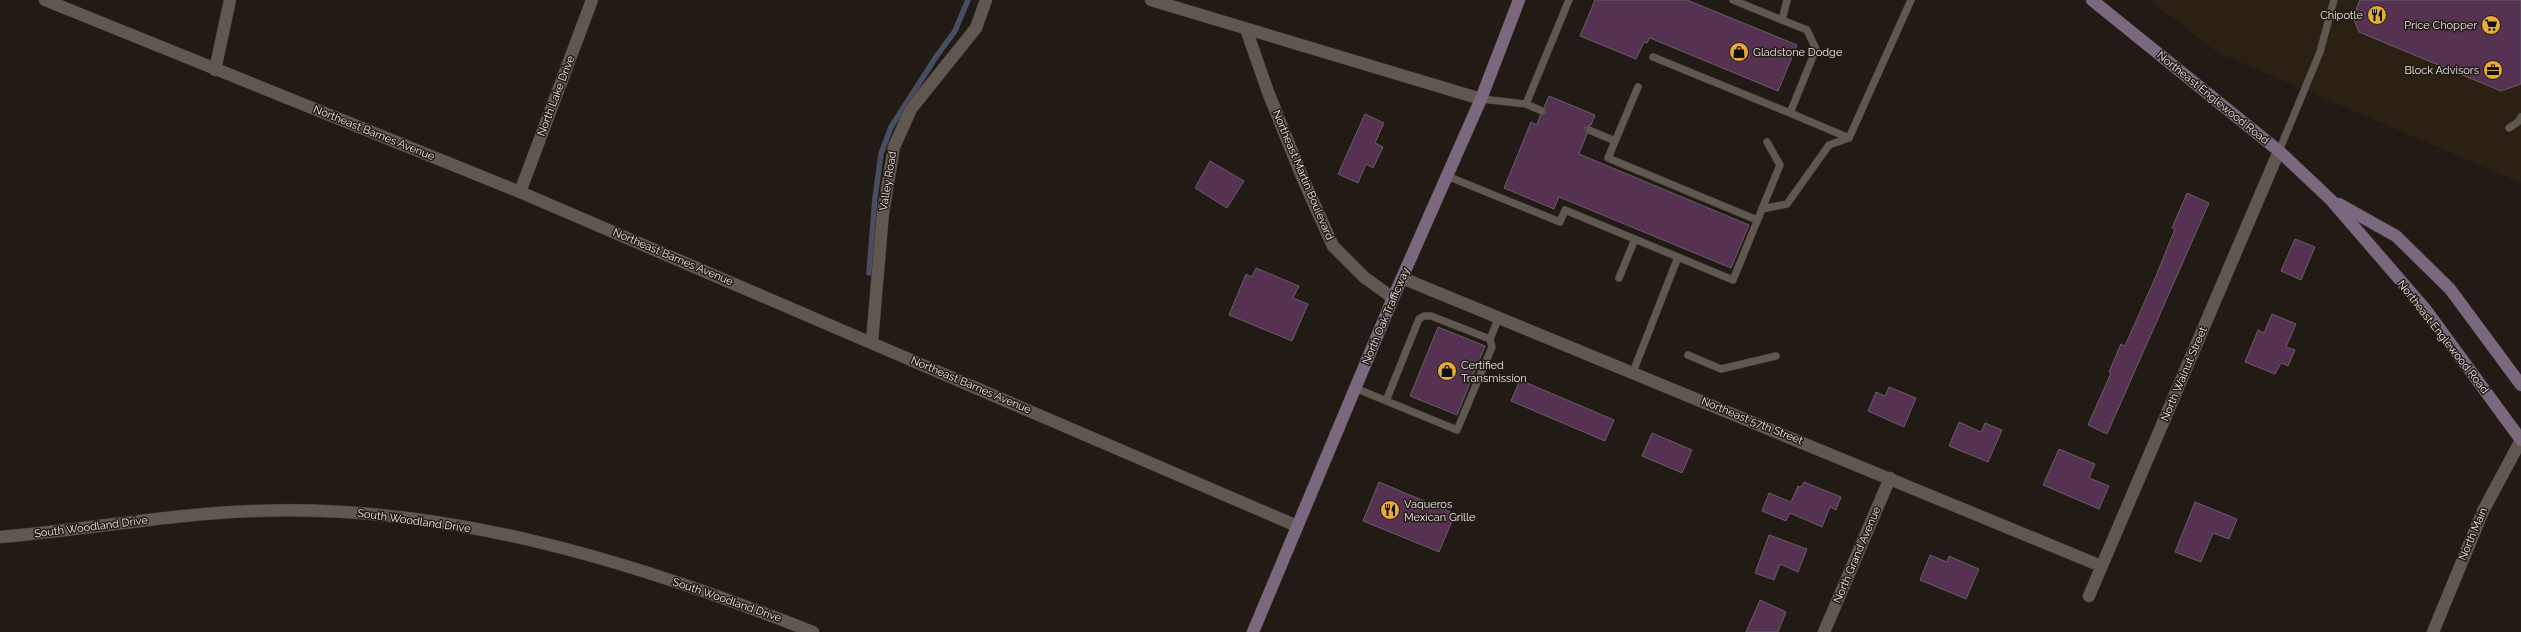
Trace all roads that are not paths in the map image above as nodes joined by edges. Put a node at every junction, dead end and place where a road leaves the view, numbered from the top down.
1 (47, 0) edge
2 (230, 0) edge
3 (592, 0) edge
4 (986, 0) edge
5 (1151, 0) edge
6 (1519, 0) edge
7 (1569, 0) edge
8 (1733, 0) edge
9 (1787, 0) edge
10 (1911, 0) edge
11 (2092, 0) edge
12 (2334, 0) edge
13 (1782, 20) junction
14 (1246, 29) junction
15 (1653, 57) dead end
16 (215, 70) junction
17 (1638, 87) dead end
18 (1481, 100) junction
19 (1526, 104) junction
20 (1542, 111) dead end
21 (1790, 113) junction
22 (2521, 117) edge
23 (2509, 128) dead end
24 (1589, 130) dead end
25 (1849, 138) junction
26 (1615, 140) junction
27 (1767, 142) dead end
28 (2279, 152) junction
29 (1447, 176) junction
30 (520, 192) junction
31 (2331, 200) junction
32 (1762, 209) junction
33 (1757, 220) junction
34 (1635, 239) junction
35 (1678, 257) junction
36 (1402, 278) junction
37 (1619, 278) dead end
38 (1393, 298) junction
39 (1499, 317) junction
40 (1490, 340) junction
41 (872, 342) junction
42 (1688, 355) dead end
43 (1776, 356) dead end
44 (1633, 372) junction
45 (2521, 385) edge
46 (1355, 388) junction
47 (1386, 401) junction
48 (2521, 440) edge
49 (1890, 478) junction
50 (1297, 526) junction
51 (0, 537) edge
52 (2101, 566) junction
53 (2089, 596) dead end
54 (813, 632) edge
55 (1253, 632) edge
56 (1824, 632) edge
57 (2433, 632) edge

1 - 16 street, Northeast Barnes Avenue
2 - 16 street
3 - 30 street, North Lake Drive
4 - 41 street, Valley Road
5 - 14 street
6 - 18 main road, North Oak Trafficway
7 - 19 lane
8 - 13 lane
9 - 13 lane
10 - 25 lane
11 - 28 main road, Northeast Englewood Road
12 - 28 lane
13 - 21 lane
14 - 18 street
14 - 38 street, Northeast Martin Boulevard
15 - 21 lane
16 - 30 street, Northeast Barnes Avenue
17 - 26 lane
18 - 19 lane
18 - 29 main road, North Oak Trafficway
19 - 20 lane
21 - 25 lane
22 - 23 lane
24 - 26 lane
25 - 32 lane
26 - 33 lane
27 - 32 lane
28 - 31 main road, Northeast Englewood Road
28 - 52 street, North Walnut Street
29 - 34 lane
29 - 36 main road, North Oak Trafficway
30 - 41 street, Northeast Barnes Avenue
31 - 45 main road, Northeast Englewood Road
31 - 48 main road, Northeast Englewood Road
32 - 33 lane
33 - 35 lane
34 - 35 lane
34 - 37 lane
35 - 44 lane
36 - 38 main road, North Oak Trafficway
36 - 39 street, Northeast 57th Street
38 - 46 main road, North Oak Trafficway
39 - 40 lane
39 - 44 street, Northeast 57th Street
40 - 47 lane
40 - 47 lane
41 - 50 street, Northeast Barnes Avenue
42 - 43 lane
44 - 49 street, Northeast 57th Street
46 - 47 lane
46 - 50 main road, North Oak Trafficway
48 - 57 street, North Main
49 - 52 street, Northeast 57th Street
49 - 56 street, North Grand Avenue
50 - 55 main road, North Oak Trafficway
51 - 54 street, South Woodland Drive
52 - 53 street, North Walnut Street

